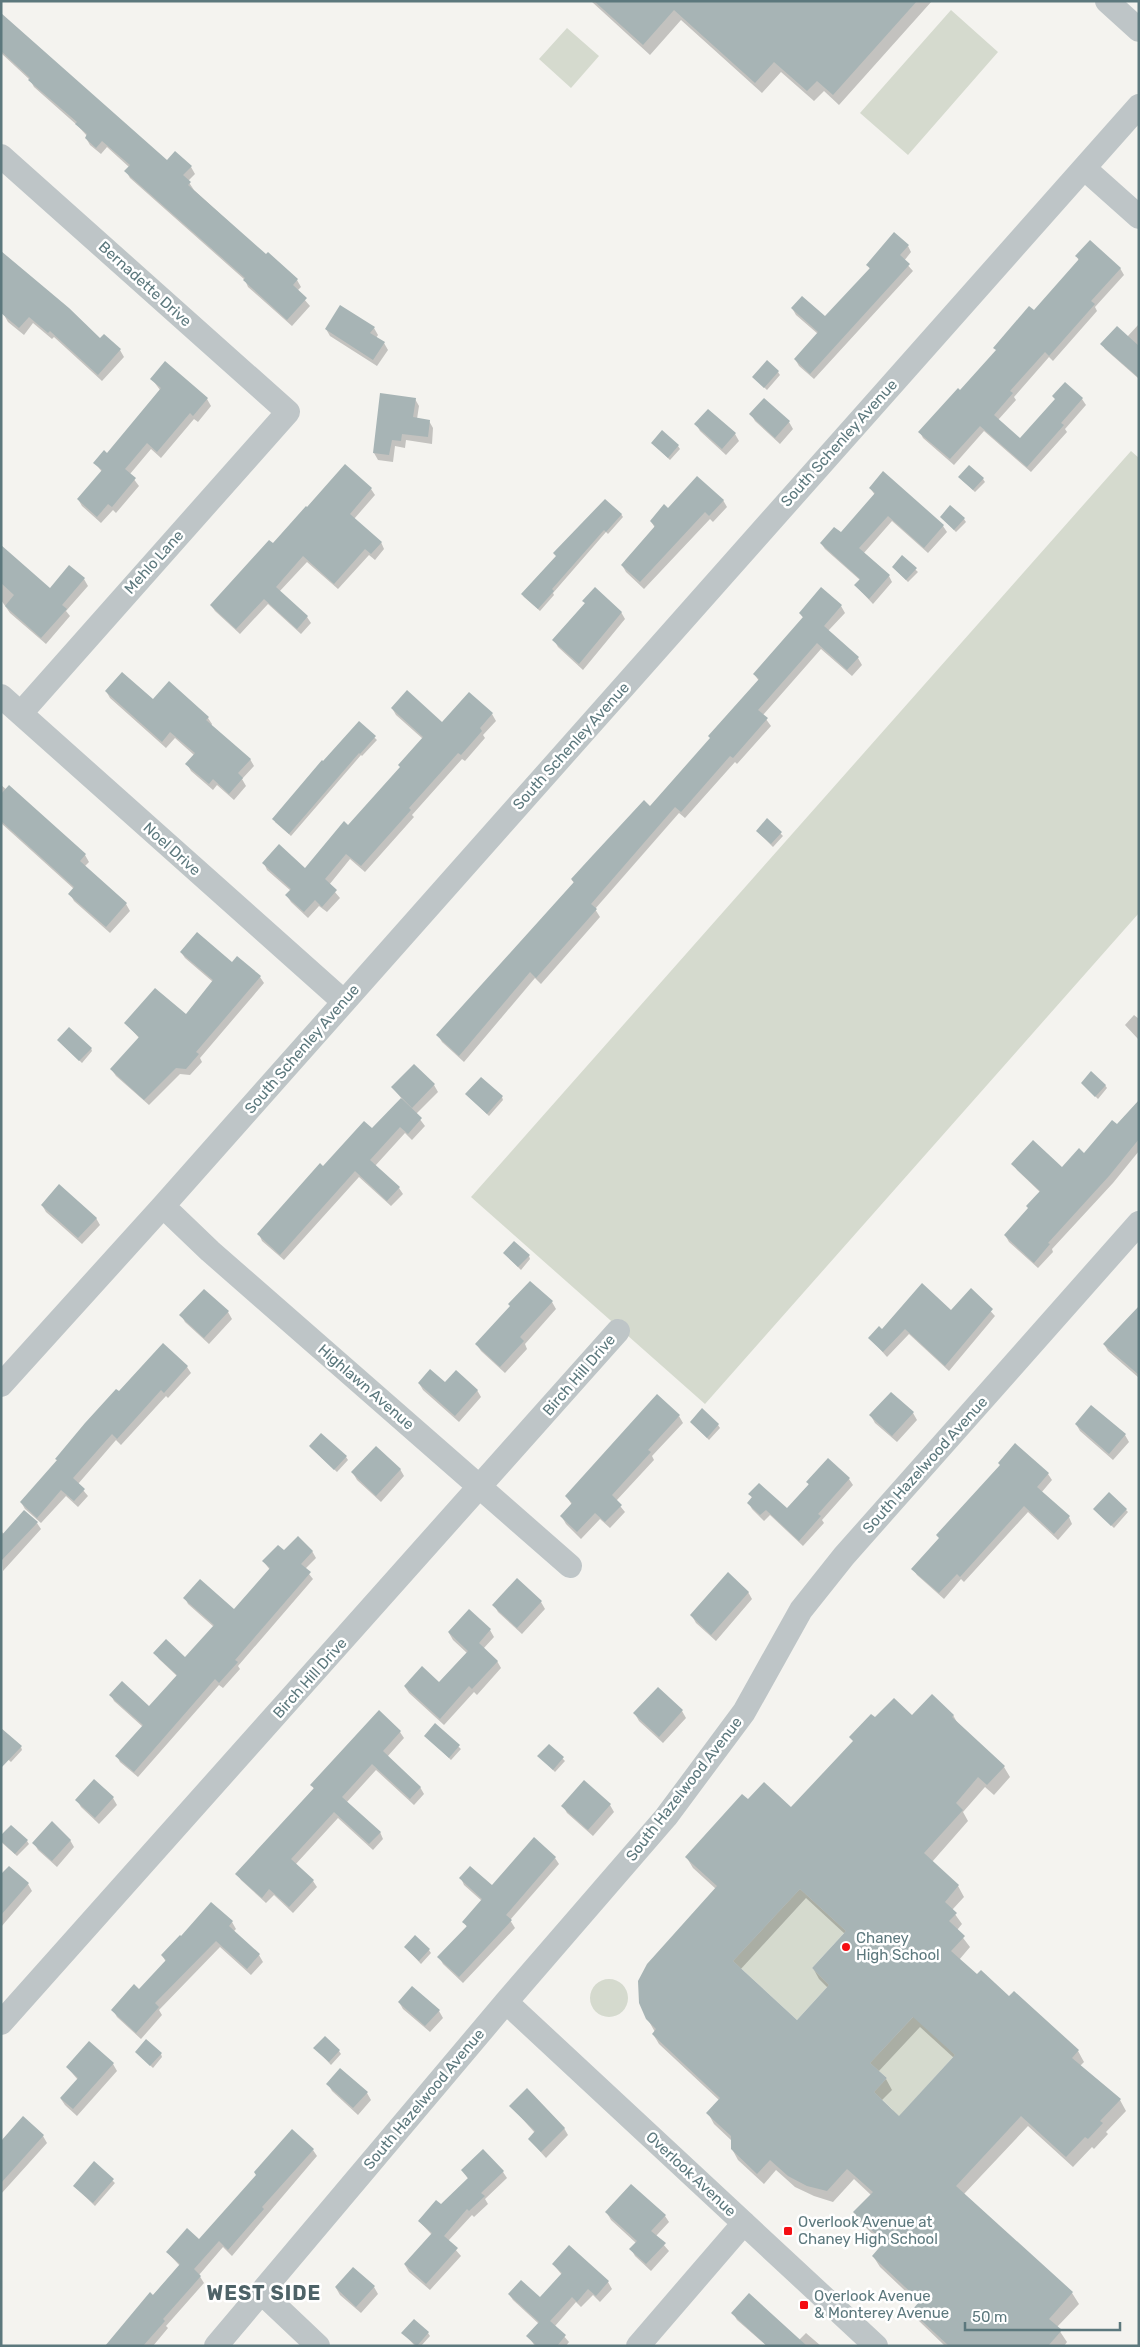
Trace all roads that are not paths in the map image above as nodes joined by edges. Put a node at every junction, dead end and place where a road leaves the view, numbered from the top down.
1 (1107, 1) edge
2 (1139, 30) edge
3 (1139, 106) edge
4 (1, 156) edge
5 (1084, 168) junction
6 (1139, 217) edge
7 (288, 412) joint
8 (1, 696) edge
9 (20, 713) junction
10 (343, 1001) junction
11 (163, 1206) junction
12 (1139, 1223) edge
13 (618, 1331) dead end
14 (1, 1385) edge
15 (480, 1488) junction
16 (570, 1566) dead end
17 (506, 2002) junction
18 (1, 2023) edge
19 (744, 2222) junction
20 (261, 2292) junction
21 (216, 2346) edge
22 (318, 2346) edge
23 (638, 2346) edge
24 (876, 2346) edge

1 - 2 street
3 - 5 street, South Schenley Avenue
4 - 7 street, Bernadette Drive
5 - 6 street
5 - 10 street, South Schenley Avenue
7 - 9 street, Mehlo Lane
8 - 9 street, Noel Drive
9 - 10 street, Noel Drive
10 - 11 street, South Schenley Avenue
11 - 14 street, South Schenley Avenue
11 - 15 street, Highlawn Avenue
12 - 17 street, South Hazelwood Avenue
13 - 15 street, Birch Hill Drive
15 - 16 street, Highlawn Avenue
15 - 18 street, Birch Hill Drive
17 - 19 street, Overlook Avenue
17 - 20 street, South Hazelwood Avenue
19 - 23 street
19 - 24 street, Overlook Avenue
20 - 21 street, South Hazelwood Avenue
20 - 22 street

